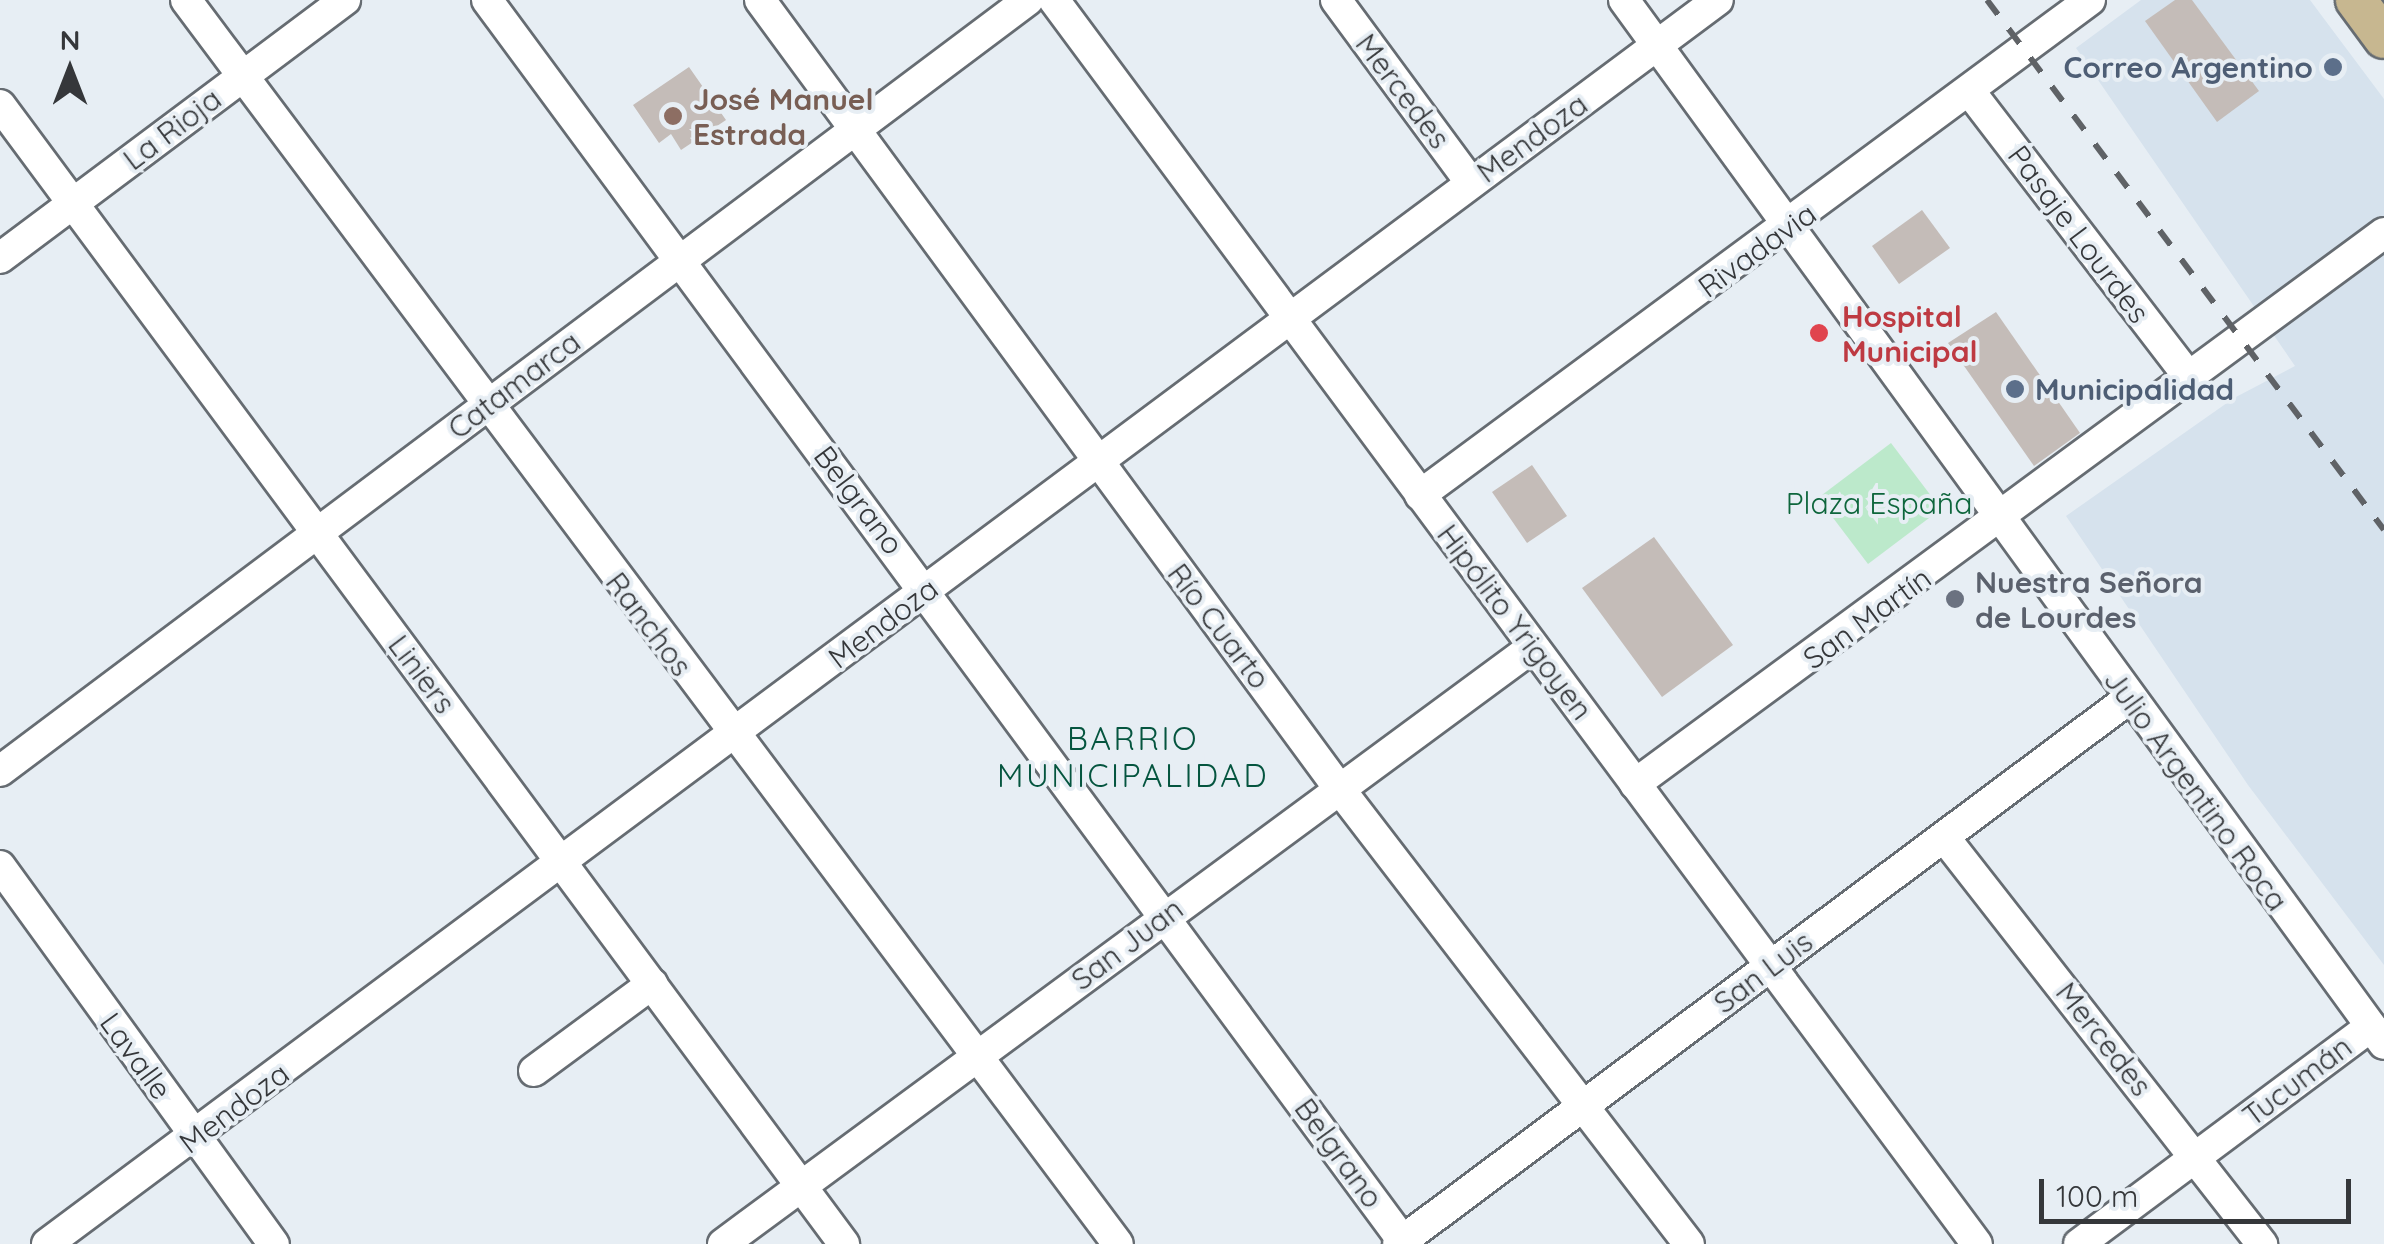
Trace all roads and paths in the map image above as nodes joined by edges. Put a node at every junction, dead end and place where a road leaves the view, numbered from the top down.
1 (186, 0) edge
2 (344, 0) edge
3 (487, 0) edge
4 (760, 0) edge
5 (1028, 0) edge
6 (1054, 0) edge
7 (1336, 0) edge
8 (1624, 0) edge
9 (1718, 0) edge
10 (2090, 0) edge
11 (2356, 0) edge
12 (2384, 38) edge
13 (1658, 46) junction
14 (243, 76) junction
15 (1971, 93) junction
16 (0, 105) edge
17 (856, 125) junction
18 (1471, 183) junction
19 (73, 203) junction
20 (1793, 225) junction
21 (2384, 233) edge
22 (0, 258) edge
23 (680, 260) junction
24 (1290, 319) junction
25 (2187, 375) junction
26 (487, 405) junction
27 (1097, 462) junction
28 (1420, 495) junction
29 (2006, 518) junction
30 (317, 532) junction
31 (926, 591) junction
32 (1533, 647) junction
33 (2127, 700) junction
34 (732, 736) junction
35 (0, 771) edge
36 (1635, 784) junction
37 (1338, 787) junction
38 (1944, 837) junction
39 (562, 863) junction
40 (0, 866) edge
41 (1166, 915) junction
42 (1770, 966) junction
43 (652, 984) junction
44 (2377, 1035) edge
45 (972, 1059) junction
46 (534, 1072) dead end
47 (1584, 1106) junction
48 (195, 1138) junction
49 (2197, 1156) junction
50 (802, 1186) junction
51 (269, 1242) edge
52 (1402, 1243) edge
53 (47, 1244) edge
54 (723, 1244) edge
55 (844, 1244) edge
56 (1118, 1244) edge
57 (1689, 1244) edge
58 (1977, 1244) edge
59 (2078, 1244) edge
60 (2262, 1244) edge

1 - 14 street, Ranchos
2 - 14 street, La Rioja
3 - 23 street, Belgrano
4 - 17 street, Río Cuarto
5 - 17 street, Catamarca
6 - 24 street, Hipólito Yrigoyen
7 - 18 street, Mercedes
8 - 13 street, Julio Argentino Roca
9 - 13 street, Mendoza
10 - 15 street, Rivadavia
11 - 12 main road
13 - 18 street, Mendoza
13 - 20 street, Julio Argentino Roca
14 - 19 street, La Rioja
14 - 26 street, Ranchos
15 - 20 street, Rivadavia
15 - 25 street, Pasaje Lourdes
16 - 19 street, Liniers
17 - 23 street, Catamarca
17 - 27 street, Río Cuarto
18 - 24 street, Mendoza
19 - 22 street, La Rioja
19 - 30 street, Liniers
20 - 28 street, Rivadavia
20 - 29 street, Julio Argentino Roca
21 - 25 street, San Martín
23 - 26 street, Catamarca
23 - 31 street, Belgrano
24 - 27 street, Mendoza
24 - 28 street, Hipólito Yrigoyen
25 - 29 street, San Martín
26 - 30 street, Catamarca
26 - 34 street, Ranchos
27 - 31 street, Mendoza
27 - 37 street, Río Cuarto
28 - 32 street, Hipólito Yrigoyen
29 - 33 street, Julio Argentino Roca
29 - 36 street, San Martín
30 - 35 street, Catamarca
30 - 39 street, Liniers
31 - 34 street, Mendoza
31 - 41 street, Belgrano
32 - 36 street, Hipólito Yrigoyen
32 - 37 street, San Juan
33 - 38 street, San Luis
33 - 44 street, Julio Argentino Roca
34 - 39 street, Mendoza
34 - 45 street, Ranchos
36 - 42 street, Hipólito Yrigoyen
37 - 41 street, San Juan
37 - 47 street, Río Cuarto
38 - 42 street, San Luis
38 - 49 street, Mercedes
39 - 43 street, Liniers
39 - 48 street, Mendoza
40 - 48 street, Lavalle
41 - 45 street, San Juan
41 - 52 street, Belgrano
42 - 47 street, San Luis
42 - 58 street, Hipólito Yrigoyen
43 - 46 street
43 - 50 street, Liniers
44 - 49 street, Tucumán
45 - 50 street, San Juan
45 - 56 street, Ranchos
47 - 52 street, San Luis
47 - 57 street, Río Cuarto
48 - 51 street, Lavalle
48 - 53 street, Mendoza
49 - 59 street, Tucumán
49 - 60 street, Mercedes
50 - 54 street, San Juan
50 - 55 street, Liniers

